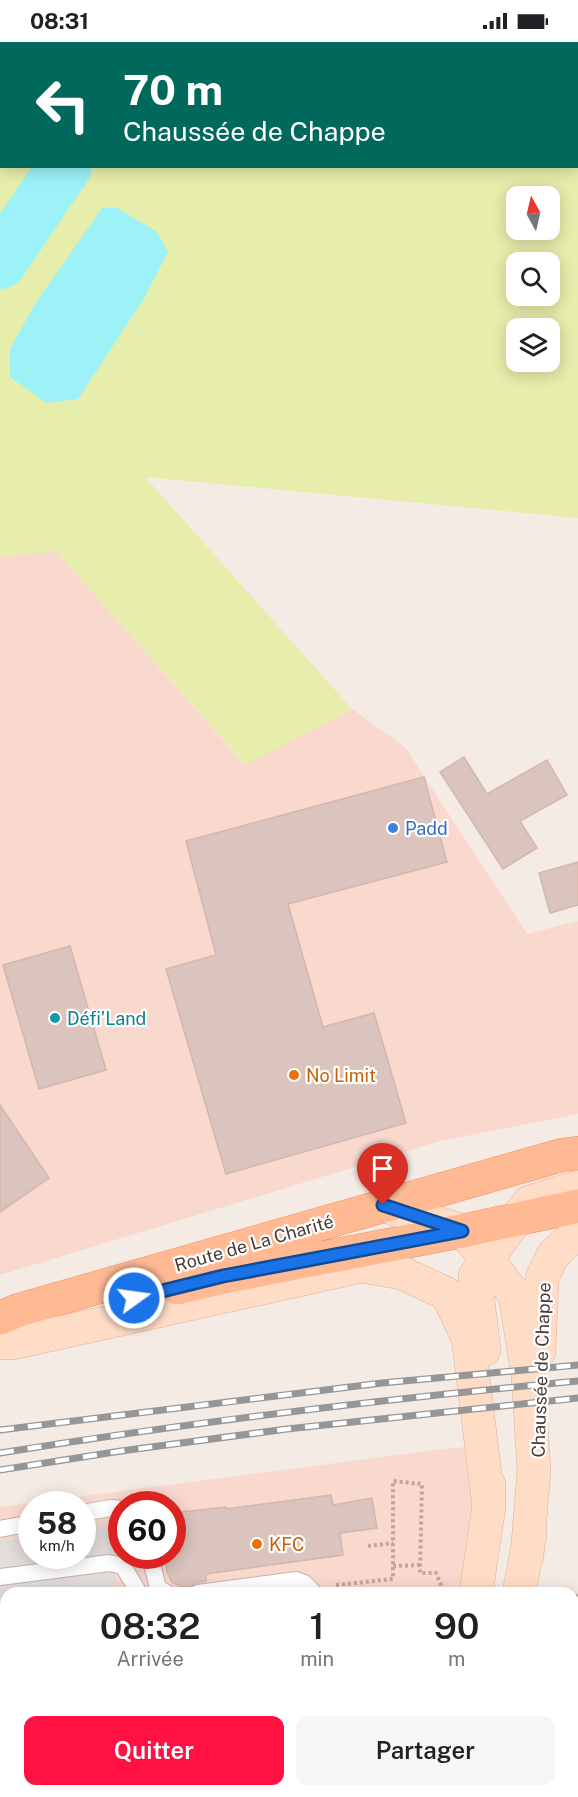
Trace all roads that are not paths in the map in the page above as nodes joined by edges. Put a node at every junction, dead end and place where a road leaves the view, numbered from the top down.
1 (578, 1154) edge
2 (578, 1187) edge
3 (383, 1205) junction
4 (578, 1206) edge
5 (516, 1219) junction
6 (462, 1231) junction
7 (578, 1232) edge
8 (487, 1259) junction
9 (0, 1318) edge
10 (0, 1331) edge
11 (0, 1343) edge
12 (489, 1506) junction
13 (18, 1526) edge
14 (0, 1529) edge
15 (527, 1556) junction
16 (153, 1569) edge
17 (0, 1577) edge
18 (135, 1587) edge
19 (158, 1587) edge
20 (243, 1587) edge
21 (308, 1587) edge
22 (473, 1587) edge
23 (520, 1587) edge

1 - 3 main road, Route de La Charité
2 - 5 main road
3 - 6 main road
3 - 9 main road, Route de La Charité
4 - 5 main road, Route de La Charité
5 - 6 main road, Route de La Charité
5 - 8 main road
6 - 8 main road, Chaussée de Chappe
6 - 10 main road, Route de La Charité
7 - 15 main road, Chaussée de Chappe
8 - 12 main road
8 - 15 main road, Chaussée de Chappe
11 - 12 main road
12 - 22 main road
13 - 14 lane
15 - 23 main road, Chaussée de Chappe
16 - 19 lane
17 - 18 lane
20 - 21 lane

